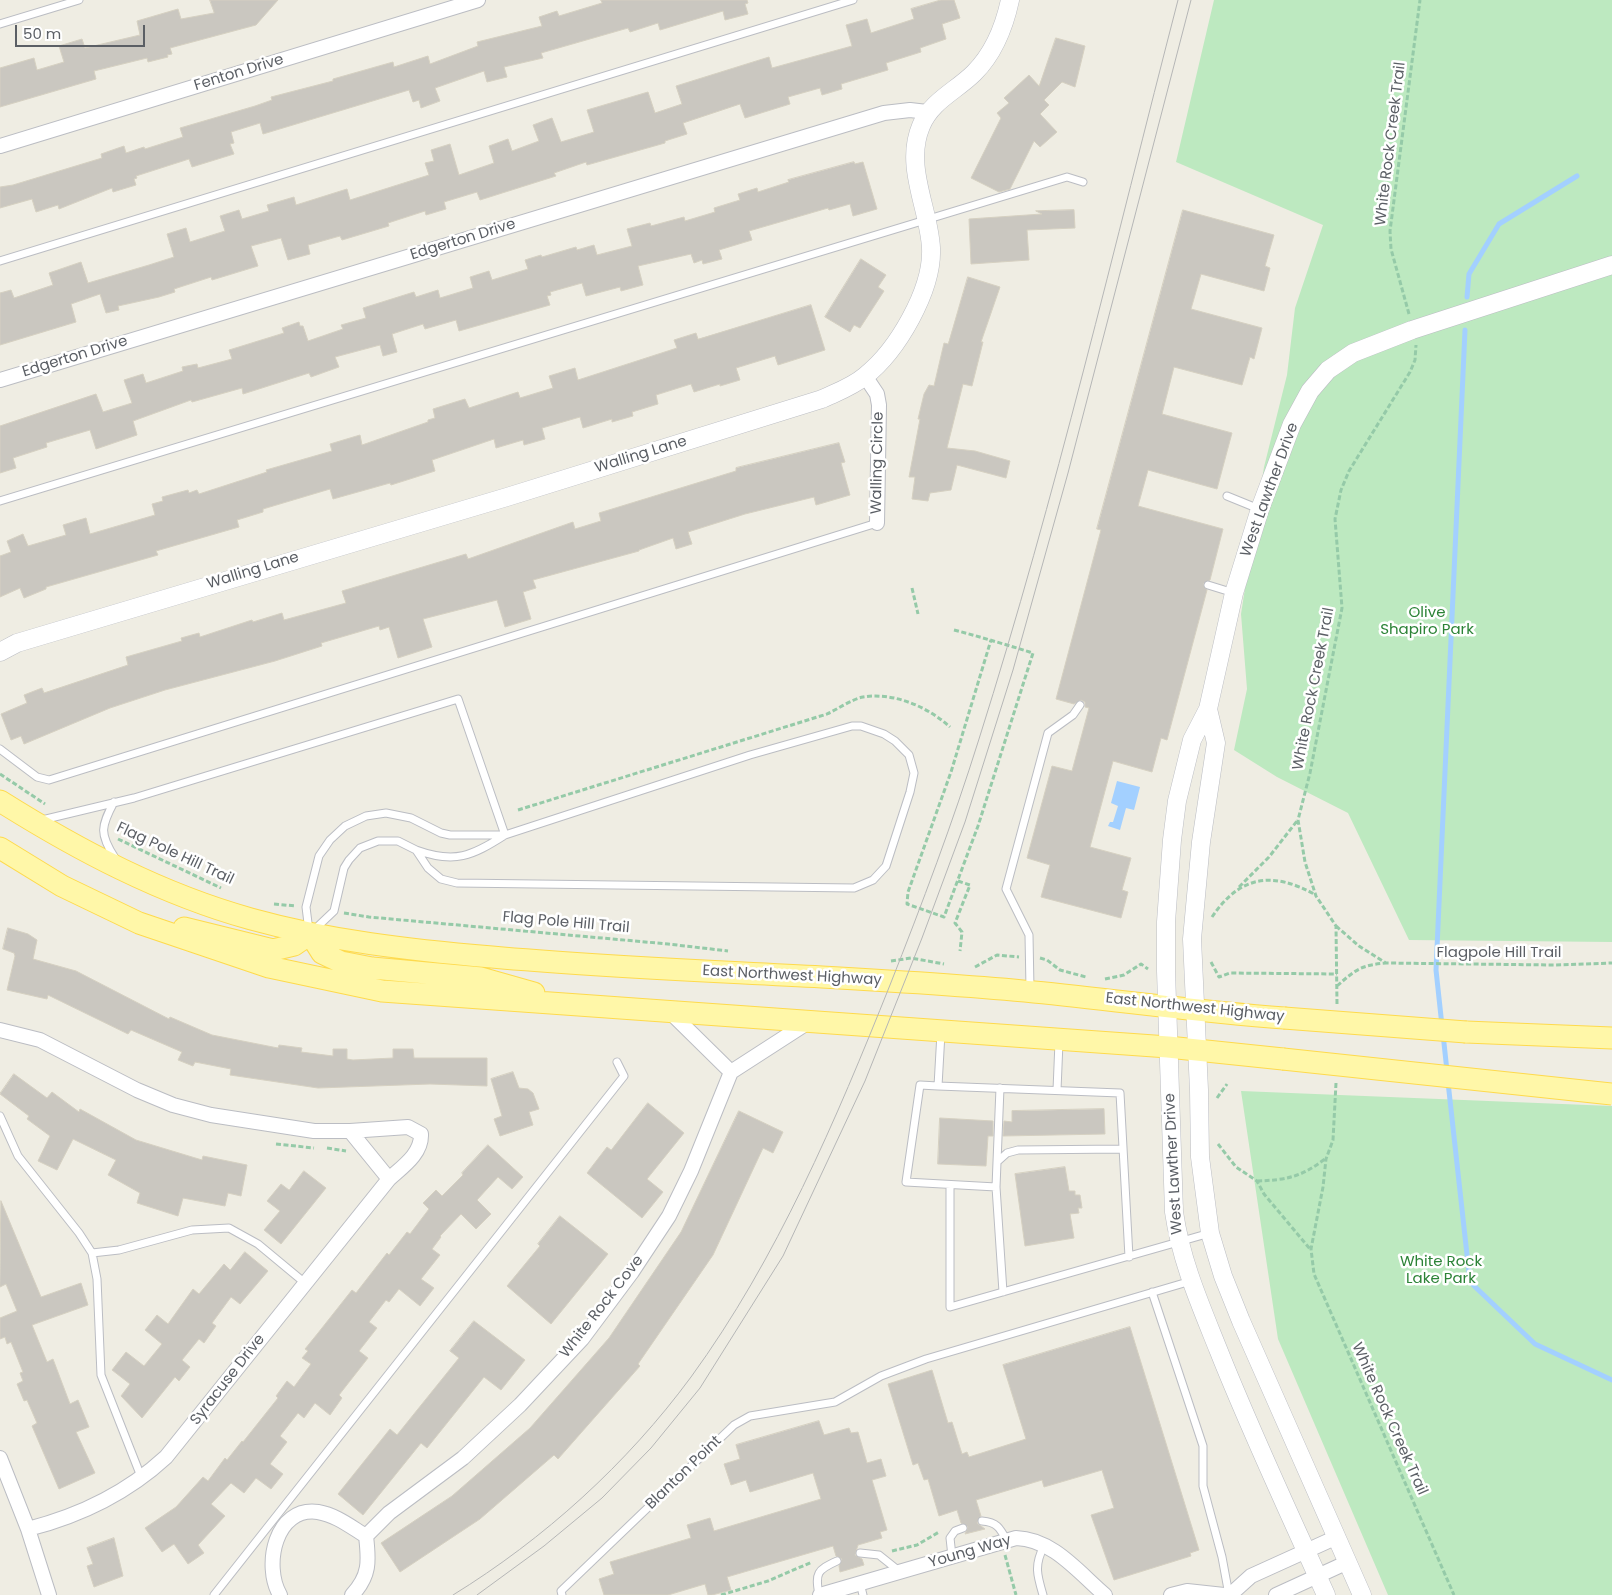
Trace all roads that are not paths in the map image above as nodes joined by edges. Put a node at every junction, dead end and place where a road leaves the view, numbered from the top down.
1 (79, 0) edge
2 (478, 0) edge
3 (853, 0) edge
4 (1010, 0) edge
5 (0, 24) edge
6 (927, 112) junction
7 (0, 146) edge
8 (1084, 182) dead end
9 (926, 218) junction
10 (0, 262) edge
11 (1612, 265) edge
12 (866, 376) junction
13 (0, 380) edge
14 (1227, 496) dead end
15 (0, 501) edge
16 (1260, 509) junction
17 (877, 523) joint
18 (1208, 586) dead end
19 (1234, 593) junction
20 (0, 652) edge
21 (1080, 705) dead end
22 (1208, 709) junction
23 (0, 748) edge
24 (0, 801) edge
25 (114, 802) junction
26 (1177, 802) junction
27 (1206, 806) junction
28 (33, 821) junction
29 (505, 835) junction
30 (0, 848) edge
31 (416, 850) junction
32 (124, 870) junction
33 (139, 923) junction
34 (310, 934) junction
35 (1030, 992) junction
36 (569, 1004) junction
37 (1167, 1006) junction
38 (1195, 1010) junction
39 (669, 1011) junction
40 (811, 1021) junction
41 (0, 1030) edge
42 (941, 1030) junction
43 (1612, 1038) edge
44 (1060, 1040) junction
45 (1168, 1047) junction
46 (1198, 1050) junction
47 (617, 1062) dead end
48 (731, 1072) junction
49 (938, 1086) junction
50 (1000, 1088) junction
51 (1057, 1090) junction
52 (1612, 1094) edge
53 (0, 1116) edge
54 (350, 1132) junction
55 (1122, 1149) junction
56 (997, 1162) junction
57 (389, 1179) junction
58 (950, 1185) junction
59 (996, 1188) junction
60 (1210, 1233) junction
61 (1179, 1242) junction
62 (92, 1253) junction
63 (1129, 1256) junction
64 (1191, 1281) junction
65 (304, 1283) junction
66 (1003, 1292) junction
67 (1152, 1292) junction
68 (0, 1458) edge
69 (142, 1479) junction
70 (982, 1521) dead end
71 (963, 1528) road end
72 (28, 1529) junction
73 (366, 1536) junction
74 (1337, 1537) junction
75 (1004, 1541) junction
76 (1044, 1546) junction
77 (1306, 1551) junction
78 (860, 1553) dead end
79 (952, 1556) junction
80 (837, 1561) dead end
81 (1348, 1562) junction
82 (900, 1572) junction
83 (1318, 1576) junction
84 (862, 1589) edge
85 (49, 1595) edge
86 (214, 1595) edge
87 (280, 1595) edge
88 (352, 1595) edge
89 (562, 1595) edge
90 (820, 1595) edge
91 (1042, 1595) edge
92 (1105, 1595) edge
93 (1172, 1595) edge
94 (1224, 1595) edge
95 (1229, 1595) edge
96 (1276, 1595) edge
97 (1326, 1595) edge
98 (1362, 1595) edge

1 - 5 lane
2 - 7 street, Fenton Drive
3 - 10 lane
4 - 6 street
6 - 9 street, Walling Lane
6 - 13 street, Edgerton Drive
8 - 9 lane
9 - 12 street, Walling Lane
9 - 15 lane
11 - 16 street, West Lawther Drive
12 - 17 street, Walling Circle
12 - 20 street, Walling Lane
14 - 16 lane
16 - 19 street, West Lawther Drive
17 - 23 lane
18 - 19 lane
19 - 22 street, West Lawther Drive
21 - 35 lane
22 - 26 street, West Lawther Drive
22 - 27 street, West Lawther Drive
24 - 28 main road, East Northwest Highway
25 - 28 lane
25 - 29 lane
25 - 32 lane
26 - 27 street
26 - 37 street, West Lawther Drive
27 - 38 street, West Lawther Drive
28 - 32 main road, East Northwest Highway
29 - 31 lane
29 - 31 lane
29 - 34 lane
30 - 33 main road
31 - 34 lane
32 - 34 main road, East Northwest Highway
33 - 34 main road
33 - 36 main road
34 - 35 main road, East Northwest Highway
34 - 36 main road
35 - 37 main road, East Northwest Highway
36 - 39 main road
37 - 38 main road, East Northwest Highway
37 - 45 street, West Lawther Drive
38 - 43 main road, East Northwest Highway, bridge
38 - 46 street, West Lawther Drive
39 - 40 main road
39 - 48 street
40 - 42 main road
40 - 48 street
41 - 54 street, Syracuse Drive
42 - 44 main road
42 - 49 lane
44 - 45 main road
44 - 51 lane
45 - 46 main road
45 - 61 street, West Lawther Drive
46 - 52 main road, bridge
46 - 60 street, West Lawther Drive
47 - 86 lane
48 - 73 street, White Rock Cove
49 - 50 lane
49 - 58 lane
50 - 51 lane
50 - 56 lane
51 - 55 lane
53 - 62 lane
54 - 57 street
54 - 57 street, Syracuse Drive
55 - 56 lane
55 - 63 lane
56 - 59 lane
57 - 65 street, Syracuse Drive
58 - 59 lane
58 - 66 lane
59 - 66 lane
60 - 61 lane
60 - 74 street, West Lawther Drive
61 - 63 lane
61 - 64 street, West Lawther Drive
62 - 65 lane
62 - 69 lane
63 - 66 lane
64 - 67 lane
64 - 77 street, West Lawther Drive
65 - 69 street, Syracuse Drive
67 - 89 lane, Blanton Point
67 - 95 lane
68 - 72 street
69 - 72 street, Syracuse Drive
70 - 75 lane
71 - 79 lane
72 - 85 street
73 - 87 street
73 - 88 street
74 - 77 street
74 - 81 street, West Lawther Drive
75 - 76 street, Young Way
75 - 79 street, Young Way
76 - 91 lane
76 - 92 street, Young Way
77 - 83 street, West Lawther Drive
77 - 95 street
78 - 82 lane
79 - 82 street, Young Way
80 - 90 lane
81 - 83 street
81 - 98 street, West Lawther Drive
82 - 84 street, Young Way
83 - 96 street
83 - 97 street, West Lawther Drive
84 - 90 street, Young Way
93 - 94 street

